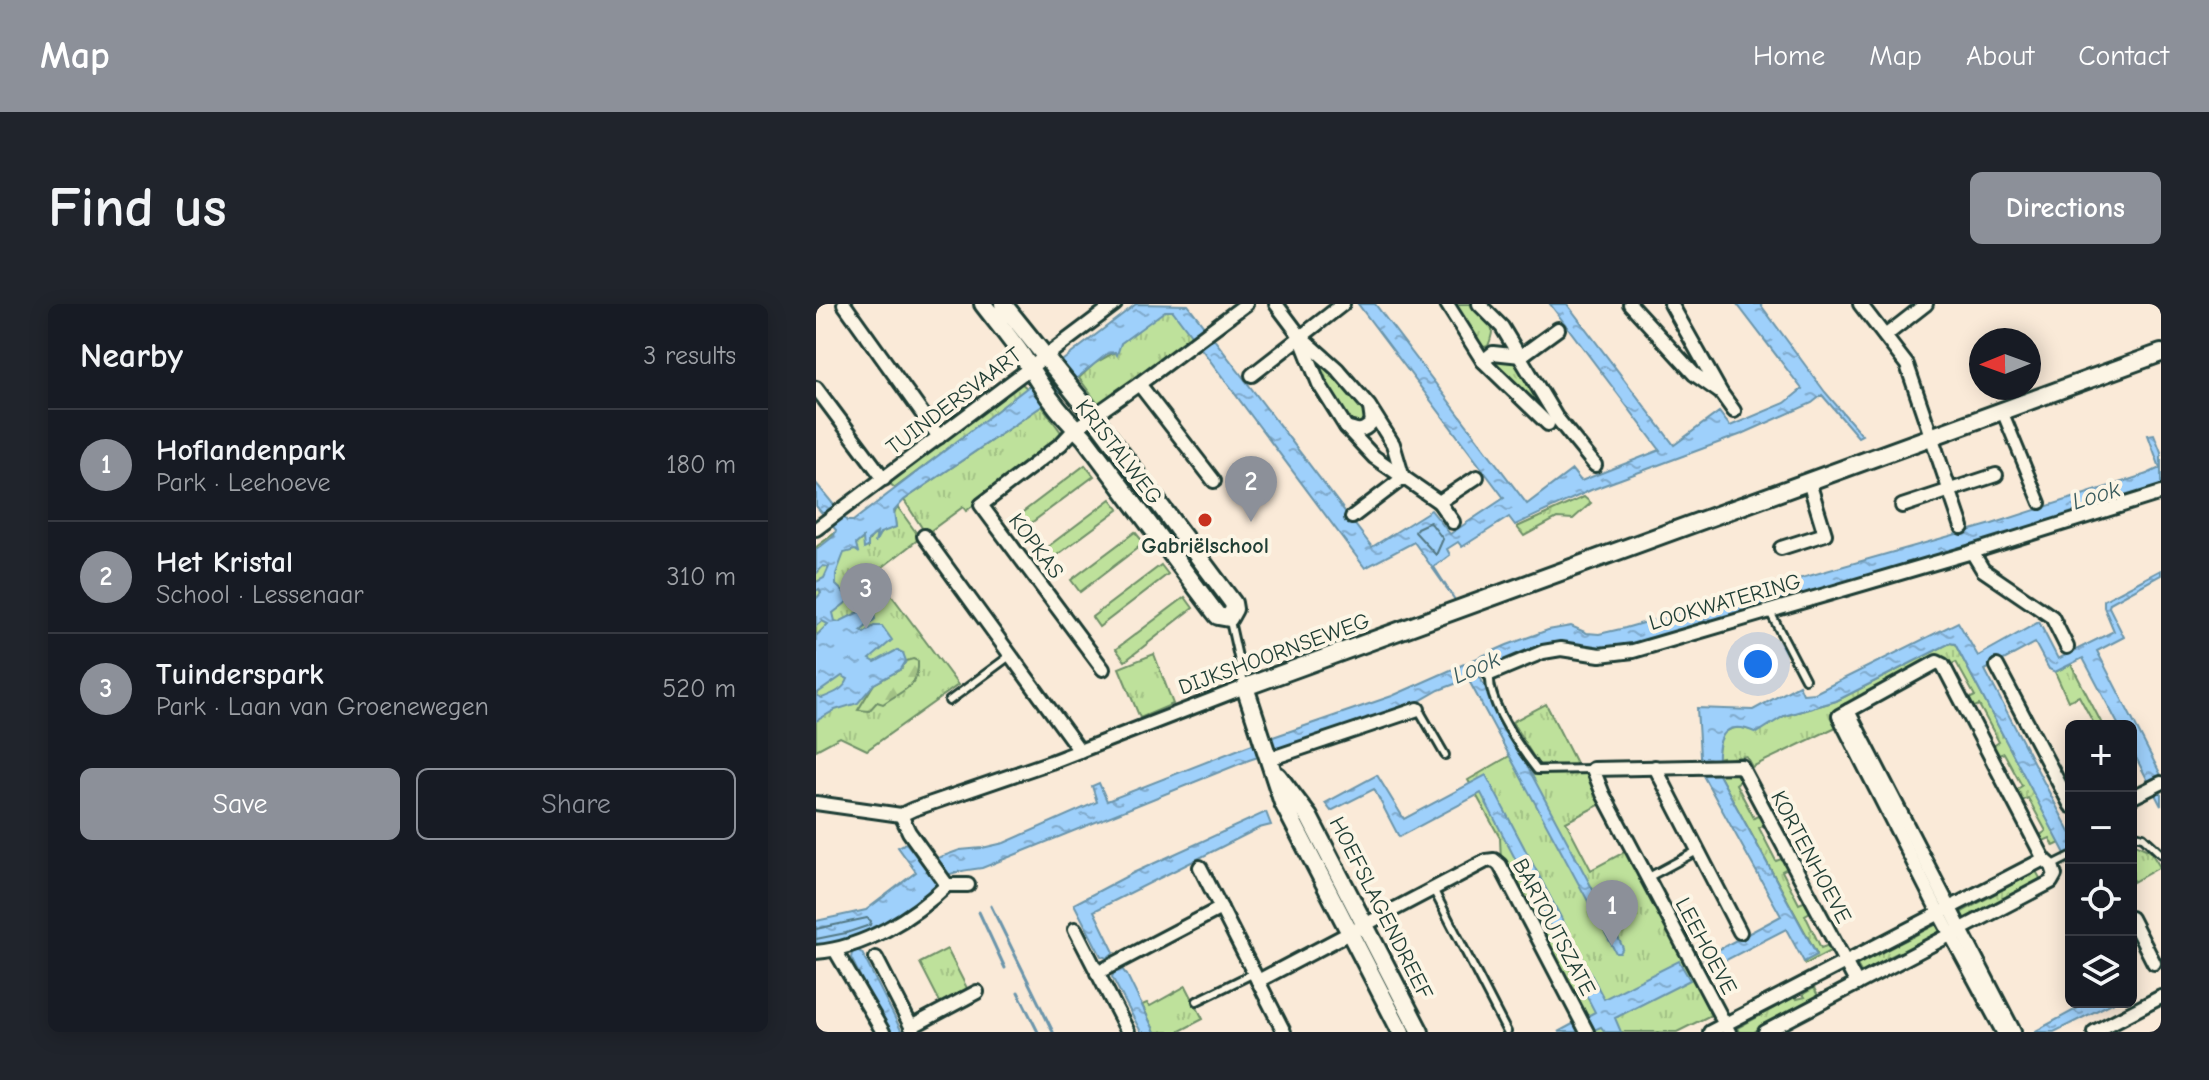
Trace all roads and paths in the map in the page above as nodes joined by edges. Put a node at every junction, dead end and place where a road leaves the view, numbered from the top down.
1 (844, 304) edge
2 (983, 304) edge
3 (1003, 304) edge
4 (1115, 304) edge
5 (1246, 304) edge
6 (1276, 304) edge
7 (1343, 304) edge
8 (1447, 304) edge
9 (1479, 304) edge
10 (1630, 304) edge
11 (1671, 304) edge
12 (1860, 304) edge
13 (1926, 304) edge
14 (1502, 327) junction
15 (1558, 329) dead end
16 (1300, 336) junction
17 (1885, 336) junction
18 (2161, 353) edge
19 (1521, 356) junction
20 (1488, 357) junction
21 (1050, 362) junction
22 (1032, 375) junction
23 (1252, 375) dead end
24 (1139, 384) junction
25 (816, 388) edge
26 (1721, 393) junction
27 (1369, 406) junction
28 (1734, 411) dead end
29 (2002, 411) junction
30 (1091, 414) junction
31 (1548, 423) junction
32 (1072, 426) junction
33 (1346, 427) junction
34 (939, 437) junction
35 (1931, 437) junction
36 (1595, 465) dead end
37 (1996, 475) dead end
38 (1477, 477) dead end
39 (1403, 478) junction
40 (884, 479) junction
41 (1214, 481) dead end
42 (1810, 485) junction
43 (1949, 491) junction
44 (2161, 493) edge
45 (1439, 502) junction
46 (2040, 503) dead end
47 (1902, 506) dead end
48 (1352, 517) dead end
49 (1453, 522) dead end
50 (820, 526) edge
51 (1962, 527) dead end
52 (924, 536) dead end
53 (1781, 548) dead end
54 (1972, 552) junction
55 (1769, 609) junction
56 (1229, 618) junction
57 (2067, 647) dead end
58 (1011, 655) junction
59 (1997, 666) dead end
60 (1103, 669) dead end
61 (1490, 674) joint
62 (1805, 679) dead end
63 (1245, 687) junction
64 (949, 701) dead end
65 (1418, 709) joint
66 (1080, 751) junction
67 (1445, 755) dead end
68 (1270, 762) junction
69 (1655, 767) junction
70 (1593, 769) junction
71 (2161, 783) edge
72 (2065, 795) edge
73 (2137, 795) edge
74 (816, 803) edge
75 (901, 815) junction
76 (2137, 836) edge
77 (1697, 851) junction
78 (2161, 854) edge
79 (2065, 858) edge
80 (2052, 862) junction
81 (1200, 867) dead end
82 (1647, 878) junction
83 (945, 882) junction
84 (968, 885) dead end
85 (1433, 889) junction
86 (1221, 908) junction
87 (1944, 911) junction
88 (1075, 929) dead end
89 (1357, 929) junction
90 (2137, 930) edge
91 (1740, 932) dead end
92 (1955, 932) junction
93 (835, 950) junction
94 (816, 952) edge
95 (876, 958) dead end
96 (1844, 962) junction
97 (2154, 963) dead end
98 (1097, 973) junction
99 (1256, 977) junction
100 (1857, 984) junction
101 (977, 992) dead end
102 (2161, 997) edge
103 (1197, 1001) dead end
104 (1727, 1028) edge
105 (913, 1029) edge
106 (1282, 1031) edge
107 (883, 1032) edge
108 (1128, 1032) edge
109 (1401, 1032) edge
110 (1420, 1032) edge
111 (1507, 1032) edge
112 (1587, 1032) edge
113 (1710, 1032) edge
114 (1765, 1032) edge
115 (2003, 1032) edge
116 (2014, 1032) edge
117 (2094, 1032) edge

1 - 34 street
2 - 22 street, KRISTALWEG
3 - 21 street, KRISTALWEG
4 - 21 street, TUINDERSVAART
5 - 24 street
6 - 16 street
7 - 16 street
8 - 20 street
9 - 14 street
10 - 26 street
11 - 26 street
12 - 17 street
13 - 17 street
14 - 19 street
14 - 20 street
15 - 19 street
16 - 23 street
16 - 27 street
16 - 33 street
17 - 35 street
18 - 29 street, DIJKSHOORNSEWEG
19 - 20 street
19 - 31 street
20 - 31 street
21 - 22 street, TUINDERSVAART
21 - 30 street, KRISTALWEG
22 - 32 street, KRISTALWEG
22 - 34 street, TUINDERSVAART
24 - 30 street
24 - 41 street
25 - 40 street
26 - 28 street
27 - 33 street
27 - 39 street
29 - 35 street, DIJKSHOORNSEWEG
29 - 46 street
30 - 32 street
30 - 56 street, KRISTALWEG
31 - 36 street
32 - 56 street, KRISTALWEG
32 - 60 street, KOPKAS
33 - 39 street
34 - 40 street, TUINDERSVAART
35 - 42 street, DIJKSHOORNSEWEG
35 - 43 street
37 - 43 street
38 - 45 street
39 - 45 street
39 - 48 street
40 - 50 street, TUINDERSVAART
42 - 53 street
42 - 63 street, DIJKSHOORNSEWEG
43 - 47 street
43 - 51 street
44 - 54 street, LOOKWATERING
45 - 49 street
52 - 58 street
54 - 55 street, LOOKWATERING
54 - 57 street
55 - 61 street, LOOKWATERING
55 - 62 lane
56 - 63 lane, KRISTALWEG
58 - 64 lane
58 - 66 street
59 - 72 street
61 - 70 lane
63 - 66 street, DIJKSHOORNSEWEG
63 - 68 street, HOEFSLAGENDREEF
65 - 67 lane
65 - 68 street
66 - 75 street, DIJKSHOORNSEWEG
68 - 89 street, HOEFSLAGENDREEF
69 - 70 street
69 - 77 street, LEEHOEVE
69 - 96 street, KORTENHOEVE
70 - 82 street, LEEHOEVE
71 - 73 street
74 - 75 street, DIJKSHOORNSEWEG
75 - 83 street
76 - 78 lane
77 - 82 lane
77 - 91 street, LEEHOEVE
79 - 80 lane
80 - 87 street
80 - 87 street
80 - 92 street
81 - 86 street
82 - 104 street, LEEHOEVE
83 - 84 street
83 - 93 street
85 - 89 street, BARTOUTSZATE
85 - 111 lane
85 - 112 street, BARTOUTSZATE
86 - 98 street
86 - 99 street
87 - 92 street
87 - 96 street
88 - 98 street
89 - 99 street, BARTOUTSZATE
89 - 109 street, HOEFSLAGENDREEF
89 - 110 street, HOEFSLAGENDREEF
90 - 97 street
92 - 100 street
92 - 115 street
92 - 116 street
93 - 94 street
93 - 107 street
95 - 105 street
96 - 100 street, KORTENHOEVE
96 - 104 street
98 - 108 street
99 - 103 lane
99 - 106 street
100 - 114 street
101 - 105 street
102 - 117 street
104 - 113 street

